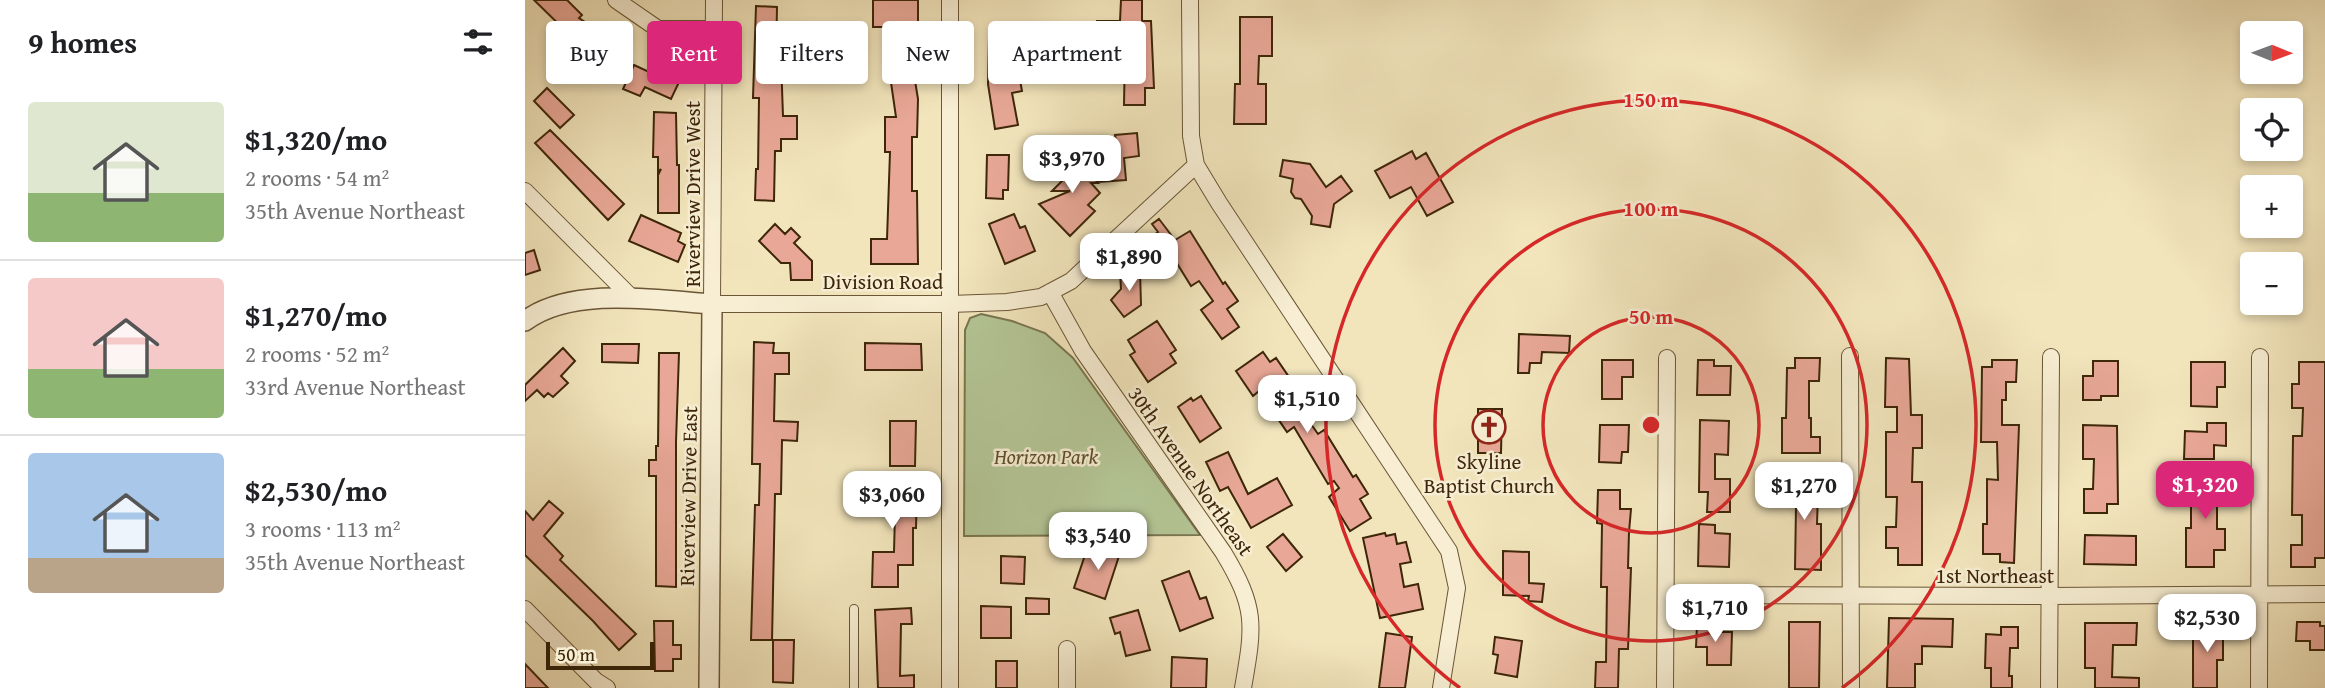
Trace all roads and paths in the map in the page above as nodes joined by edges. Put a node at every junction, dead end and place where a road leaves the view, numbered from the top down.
1 (616, 0) edge
2 (714, 0) edge
3 (950, 0) edge
4 (1190, 0) edge
5 (714, 21) edge
6 (647, 22) edge
7 (714, 84) edge
8 (1196, 165) junction
9 (525, 191) edge
10 (1050, 292) junction
11 (632, 298) junction
12 (712, 304) junction
13 (950, 304) junction
14 (525, 321) edge
15 (1850, 356) dead end
16 (2051, 357) dead end
17 (2260, 357) dead end
18 (1667, 358) dead end
19 (2259, 594) junction
20 (2325, 594) edge
21 (1665, 595) junction
22 (1851, 596) junction
23 (2048, 596) junction
24 (525, 609) edge
25 (854, 609) dead end
26 (1067, 649) dead end
27 (607, 688) edge
28 (709, 688) edge
29 (854, 688) edge
30 (950, 688) edge
31 (1067, 688) edge
32 (1243, 688) edge
33 (1441, 688) edge
34 (1665, 688) edge
35 (1851, 688) edge
36 (2049, 688) edge
37 (2259, 688) edge

1 - 6 street
2 - 5 street, Riverview Drive West
3 - 13 street
4 - 8 street
7 - 12 street, Riverview Drive West
8 - 10 street, Division Road
8 - 33 street
9 - 11 street
10 - 13 street, Division Road
10 - 32 street, 30th Avenue Northeast
11 - 12 street, Division Road
11 - 14 street, Division Road
12 - 13 street, Division Road
12 - 28 street, Riverview Drive East
13 - 30 street
15 - 22 street
16 - 23 street
17 - 19 street
18 - 21 street
19 - 20 street, 1st Northeast
19 - 23 street, 1st Northeast
19 - 37 street
21 - 22 street, 1st Northeast
21 - 34 street
22 - 23 street, 1st Northeast
22 - 35 street
23 - 36 street
24 - 27 street
25 - 29 lane
26 - 31 street

